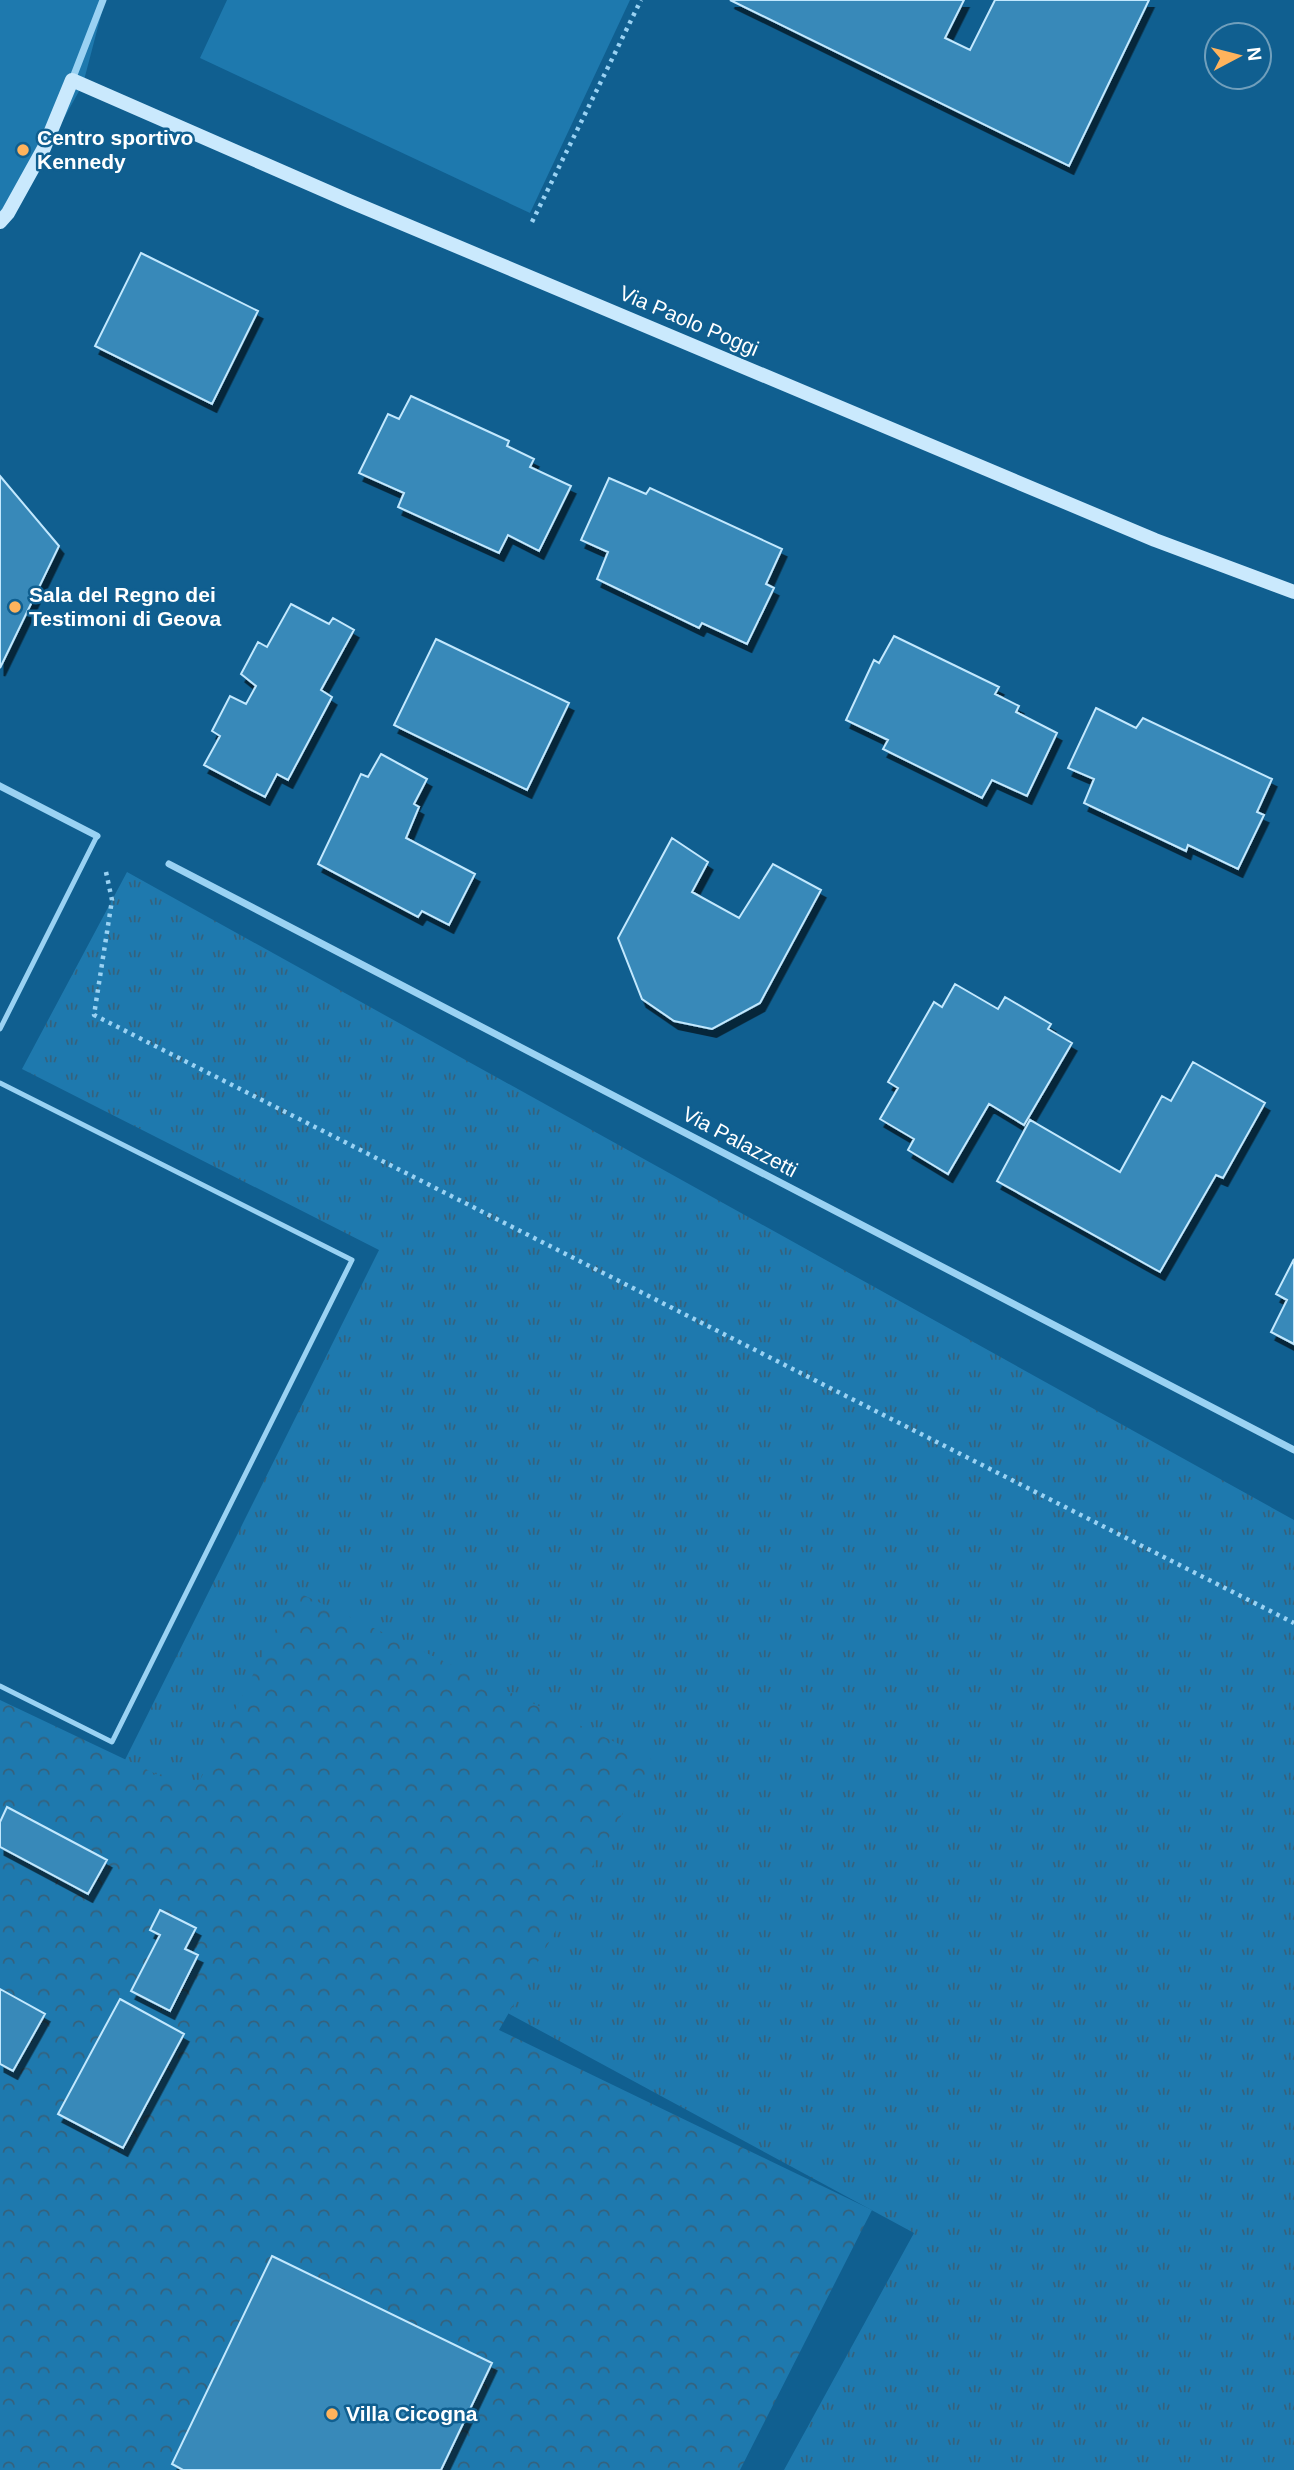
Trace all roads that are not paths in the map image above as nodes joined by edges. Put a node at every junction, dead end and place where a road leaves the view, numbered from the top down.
1 (103, 0) edge
2 (72, 80) junction
3 (0, 222) edge
4 (1294, 592) edge
5 (0, 786) edge
6 (97, 836) joint
7 (169, 864) dead end
8 (0, 1029) edge
9 (0, 1083) edge
10 (1294, 1450) edge
11 (0, 1686) edge

1 - 2 street
2 - 3 main road
2 - 4 main road, Via Paolo Poggi
5 - 6 street
6 - 8 lane
7 - 10 street, Via Palazzetti
9 - 11 lane

